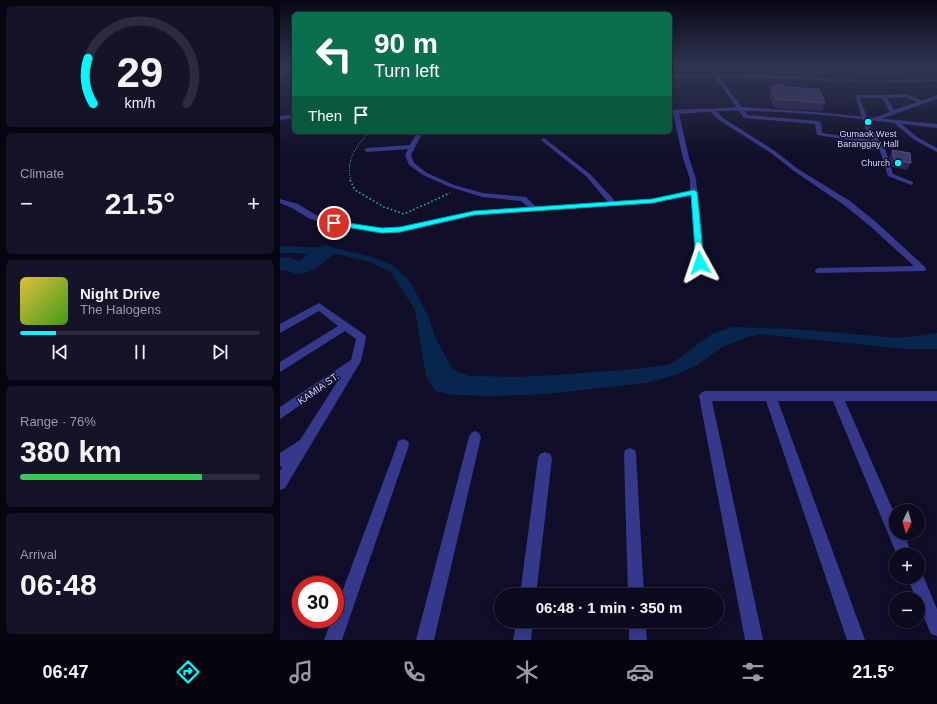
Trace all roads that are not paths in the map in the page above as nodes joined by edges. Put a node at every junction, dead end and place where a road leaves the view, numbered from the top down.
1 (884, 97) edge
2 (733, 98) edge
3 (858, 98) edge
4 (912, 98) edge
5 (935, 98) edge
6 (922, 103) junction
7 (741, 109) junction
8 (712, 110) junction
9 (673, 112) edge
10 (893, 114) junction
11 (291, 117) edge
12 (280, 118) edge
13 (864, 118) junction
14 (875, 119) junction
15 (896, 122) junction
16 (937, 126) edge
17 (419, 134) edge
18 (544, 140) dead end
19 (878, 143) junction
20 (412, 147) junction
21 (367, 150) dead end
22 (937, 150) edge
23 (911, 183) dead end
24 (694, 192) junction
25 (280, 201) edge
26 (612, 202) junction
27 (534, 209) junction
28 (700, 263) dead end
29 (819, 271) dead end
30 (345, 326) junction
31 (280, 329) edge
32 (356, 361) junction
33 (280, 368) edge
34 (770, 396) junction
35 (837, 396) junction
36 (937, 396) edge
37 (280, 414) edge
38 (475, 437) dead end
39 (307, 440) junction
40 (403, 445) dead end
41 (630, 454) dead end
42 (545, 458) dead end
43 (280, 461) edge
44 (280, 483) edge
45 (902, 548) edge
46 (918, 584) edge
47 (529, 588) edge
48 (636, 588) edge
49 (524, 628) edge
50 (637, 628) edge
51 (937, 628) edge
52 (333, 640) edge
53 (425, 640) edge
54 (522, 640) edge
55 (638, 640) edge
56 (754, 640) edge
57 (856, 640) edge

1 - 10 street
2 - 7 street
3 - 13 street
4 - 6 street
5 - 6 street
6 - 10 street
7 - 8 street
7 - 13 street
7 - 19 street
8 - 9 street
8 - 29 street
9 - 24 street
10 - 14 street
11 - 12 street
13 - 14 street
13 - 19 street
14 - 15 street
15 - 16 street
15 - 22 street
17 - 20 street
18 - 26 street
19 - 23 street
20 - 21 street
20 - 27 street
24 - 26 street
24 - 28 street
25 - 27 street
26 - 27 street
30 - 31 street
30 - 32 street
30 - 33 street
32 - 37 street, KAMIA ST.
32 - 39 street
34 - 35 street
34 - 56 street
34 - 57 street
35 - 36 street
35 - 45 street
38 - 53 street
39 - 43 street
39 - 44 street
40 - 52 street
41 - 48 street
42 - 47 street
46 - 51 street
49 - 54 street
50 - 55 street

